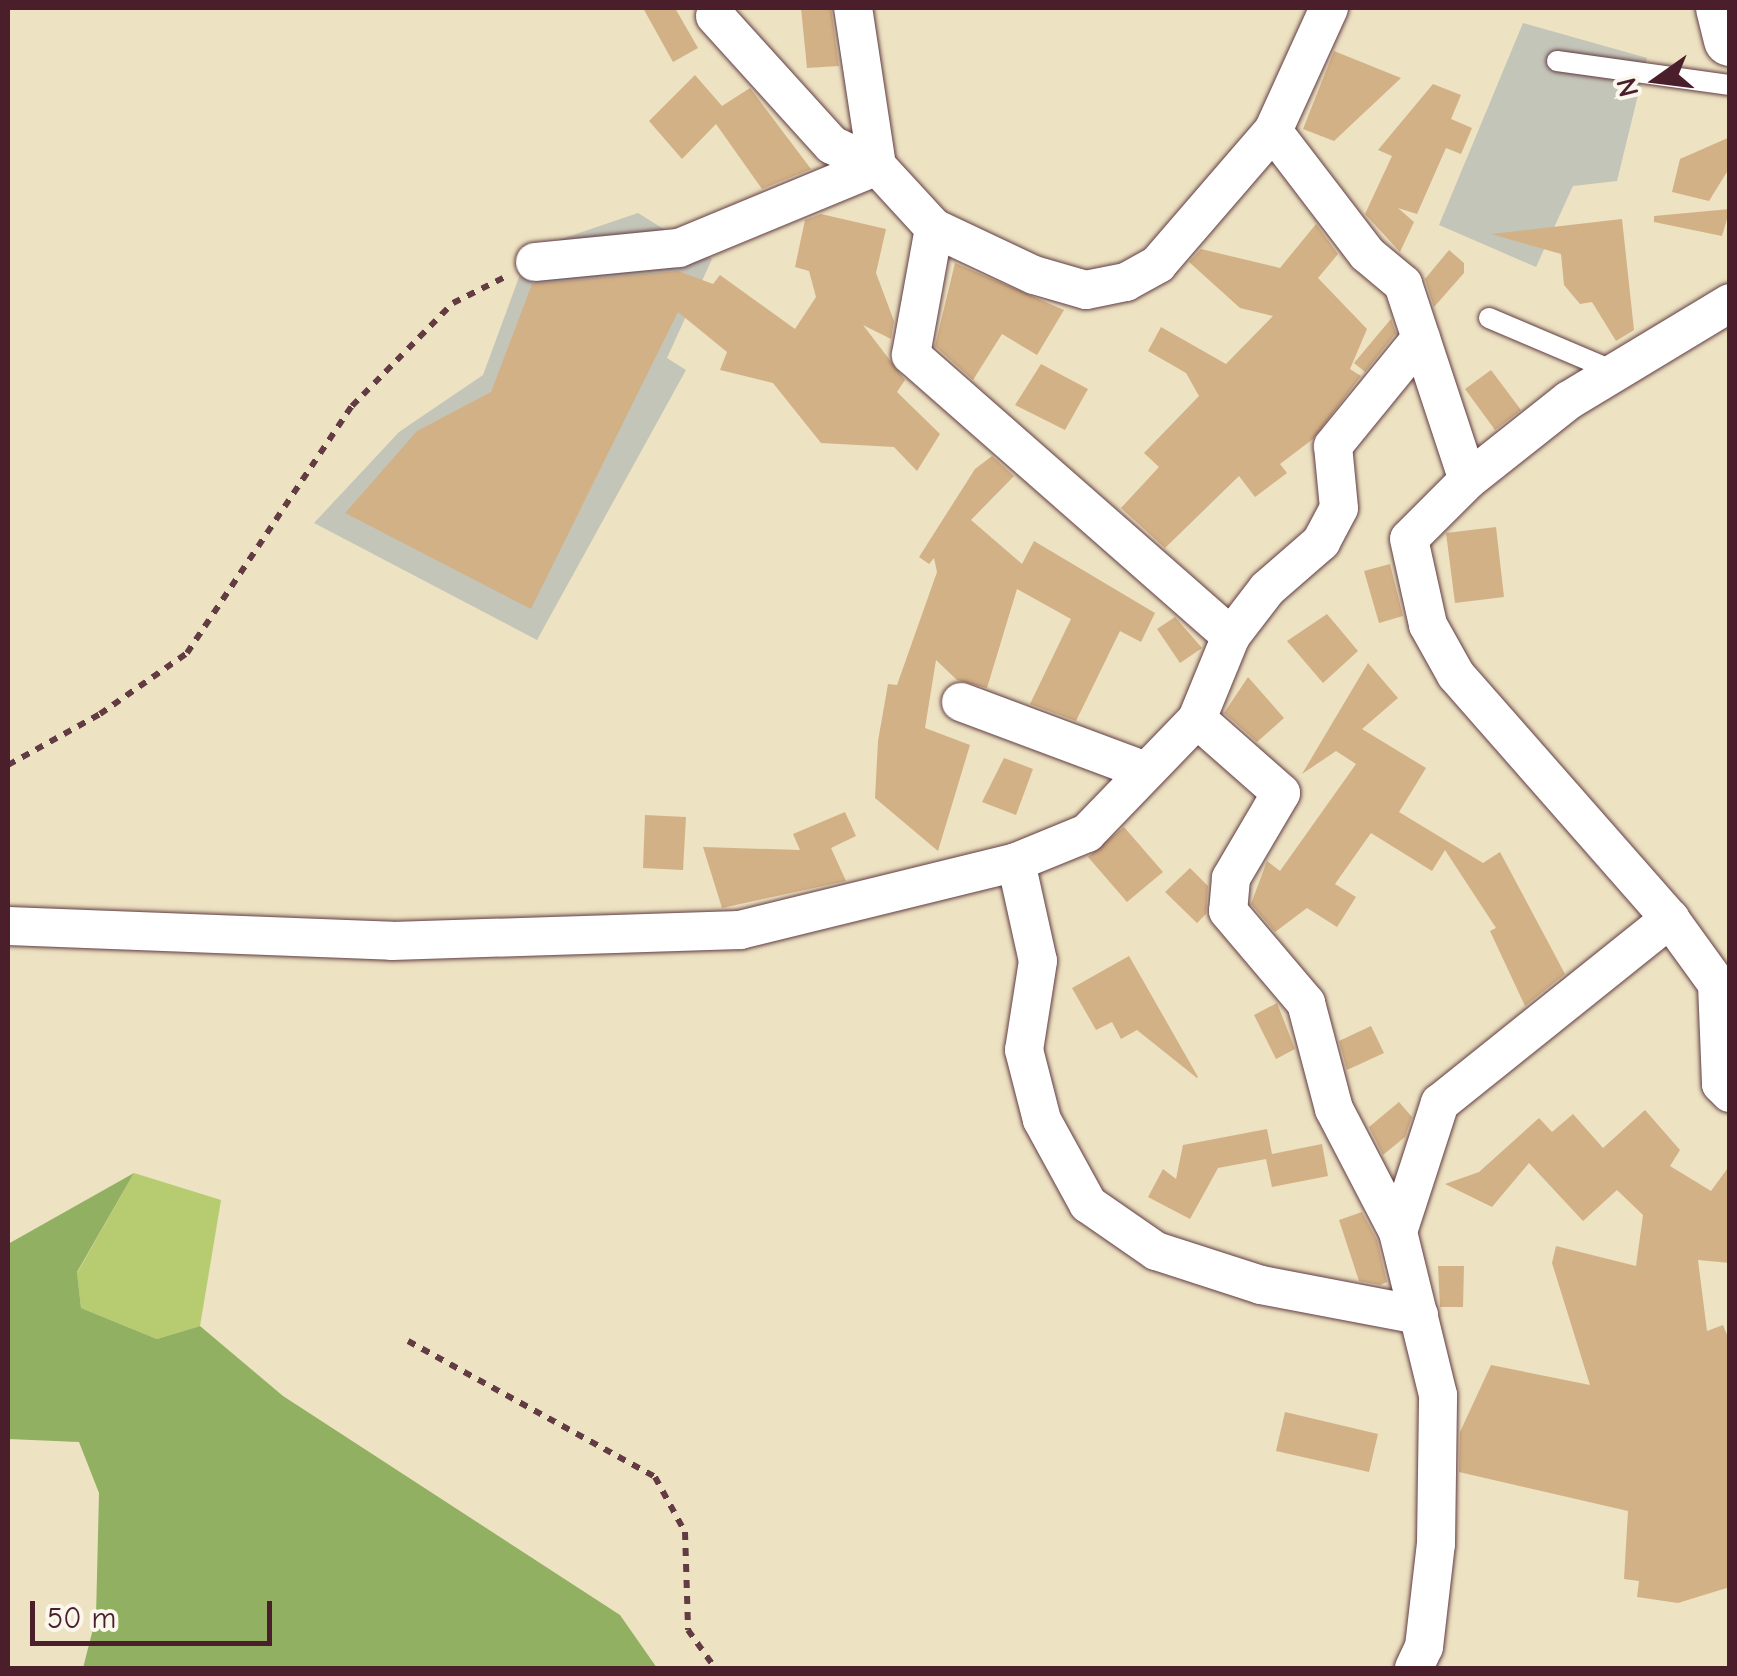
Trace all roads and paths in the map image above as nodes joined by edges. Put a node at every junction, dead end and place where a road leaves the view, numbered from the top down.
1 (853, 8) edge
2 (1329, 8) edge
3 (1722, 8) edge
4 (715, 16) dead end
5 (1730, 40) edge
6 (1556, 61) dead end
7 (1730, 85) edge
8 (1273, 131) junction
9 (877, 166) junction
10 (934, 228) junction
11 (535, 262) joint
12 (1730, 304) edge
13 (1489, 318) dead end
14 (1421, 338) junction
15 (1616, 372) junction
16 (1468, 480) junction
17 (1231, 636) junction
18 (960, 702) dead end
19 (1196, 719) junction
20 (8, 765) edge
21 (1146, 771) junction
22 (1016, 862) junction
23 (1670, 919) junction
24 (8, 926) edge
25 (1730, 1093) edge
26 (1398, 1232) junction
27 (1419, 1314) junction
28 (408, 1341) dead end
29 (715, 1668) edge
30 (1414, 1668) edge

1 - 9 street
2 - 8 street
3 - 5 street
4 - 9 street
6 - 7 lane
8 - 10 street
8 - 14 street
9 - 10 street
9 - 11 street
10 - 17 street
11 - 20 path
12 - 15 street
13 - 15 lane
14 - 16 street
14 - 17 street
15 - 16 street
16 - 23 street
17 - 19 street
18 - 21 street
19 - 21 street
19 - 26 street
21 - 22 street
22 - 24 street
22 - 27 street
23 - 25 street
23 - 26 street
26 - 27 street
27 - 30 street
28 - 29 path

